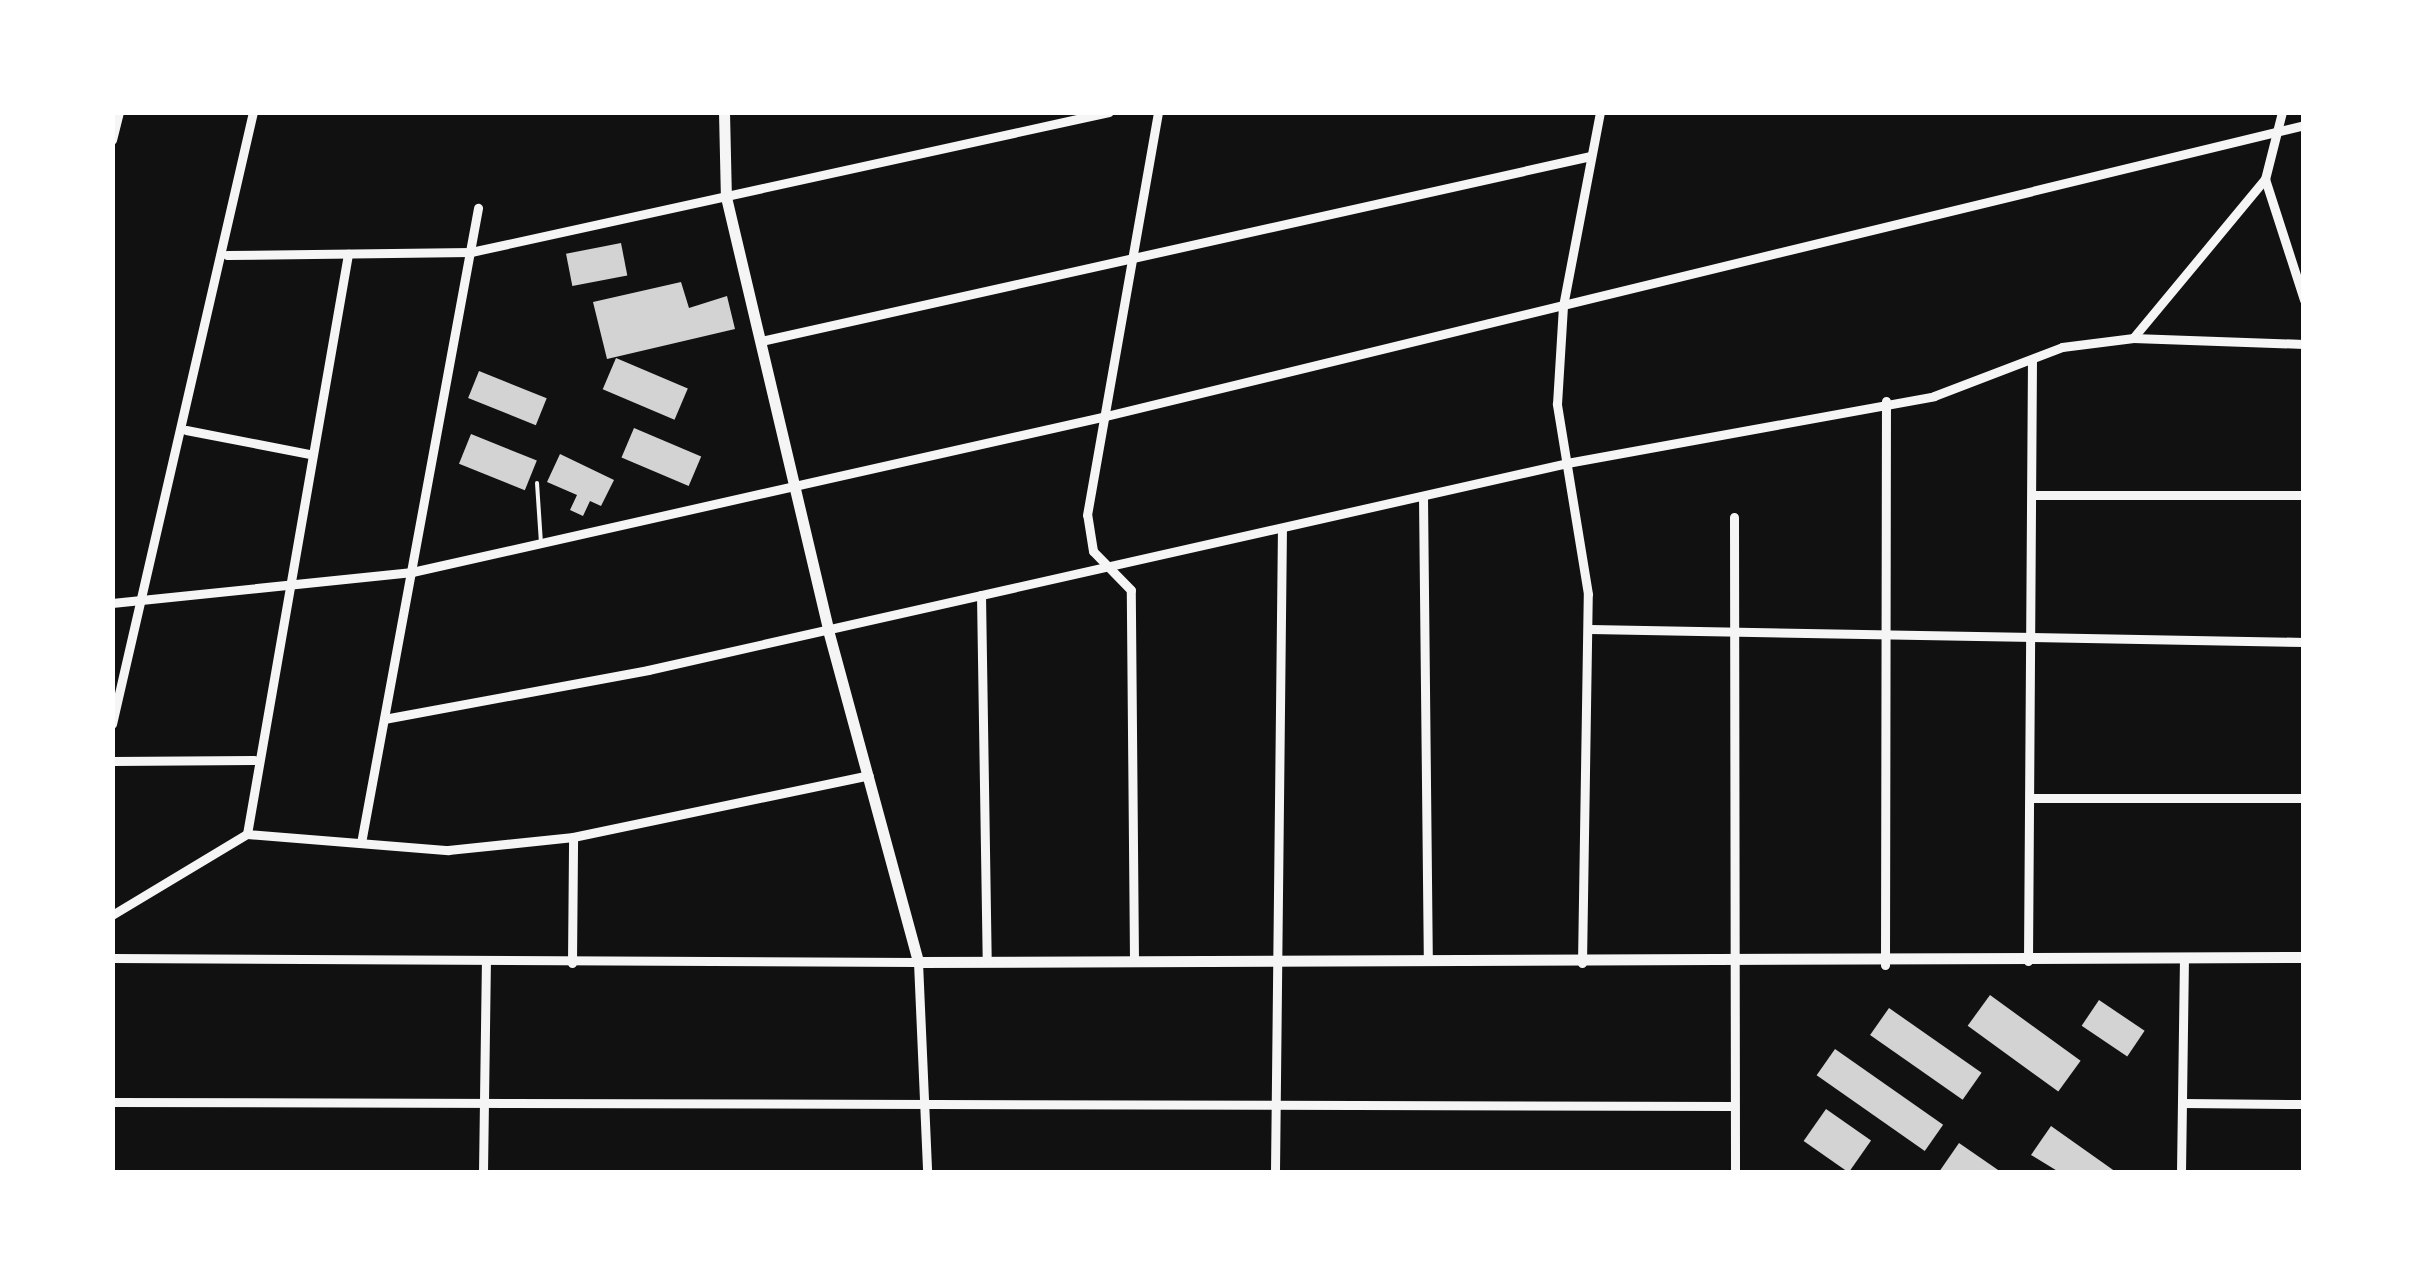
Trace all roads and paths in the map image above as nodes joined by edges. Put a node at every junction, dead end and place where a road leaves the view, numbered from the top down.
1 (119, 112) edge
2 (253, 112) edge
3 (724, 112) edge
4 (1109, 112) edge
5 (1158, 112) edge
6 (1600, 112) edge
7 (2282, 112) edge
8 (2304, 125) edge
9 (2279, 130) junction
10 (112, 140) edge
11 (1591, 156) junction
12 (2266, 180) junction
13 (726, 196) junction
14 (478, 208) dead end
15 (471, 252) junction
16 (348, 254) junction
17 (227, 255) junction
18 (1132, 262) junction
19 (2304, 300) edge
20 (1563, 306) junction
21 (2133, 338) junction
22 (760, 340) junction
23 (2304, 344) edge
24 (2032, 360) junction
25 (1886, 401) junction
26 (1106, 416) junction
27 (186, 430) junction
28 (309, 454) junction
29 (1567, 463) junction
30 (538, 483) dead end
31 (797, 485) junction
32 (2033, 495) junction
33 (2304, 495) edge
34 (1423, 498) junction
35 (1734, 517) dead end
36 (1282, 529) junction
37 (541, 543) junction
38 (1107, 563) junction
39 (412, 572) junction
40 (284, 586) junction
41 (981, 595) junction
42 (146, 602) junction
43 (112, 603) edge
44 (1590, 629) junction
45 (1886, 629) junction
46 (828, 630) junction
47 (1738, 632) junction
48 (2032, 632) junction
49 (2304, 642) edge
50 (384, 719) junction
51 (112, 724) edge
52 (254, 760) junction
53 (112, 762) edge
54 (870, 775) junction
55 (2032, 798) junction
56 (2304, 798) edge
57 (247, 834) junction
58 (573, 837) junction
59 (361, 843) junction
60 (112, 915) edge
61 (2184, 956) junction
62 (112, 958) edge
63 (2304, 958) edge
64 (486, 960) junction
65 (987, 960) junction
66 (1134, 960) junction
67 (1428, 961) junction
68 (2028, 961) junction
69 (918, 962) junction
70 (1277, 962) junction
71 (572, 963) junction
72 (1582, 963) junction
73 (1734, 964) junction
74 (1885, 964) junction
75 (112, 1102) edge
76 (1276, 1102) junction
77 (486, 1103) junction
78 (927, 1103) junction
79 (2183, 1103) junction
80 (2304, 1104) edge
81 (1734, 1106) junction
82 (483, 1172) edge
83 (927, 1172) edge
84 (1275, 1172) edge
85 (1735, 1172) edge
86 (2181, 1172) edge

1 - 10 street
2 - 17 street
3 - 13 street
4 - 13 street
5 - 18 street
6 - 11 street
7 - 9 street
8 - 9 street
9 - 12 street
9 - 20 street
11 - 18 street
11 - 20 street
12 - 19 street
12 - 21 street
13 - 15 street
13 - 22 street
14 - 15 street
15 - 16 street
15 - 39 street
16 - 17 street
16 - 28 street
17 - 27 street
18 - 22 street
18 - 26 street
20 - 26 street
20 - 29 street
21 - 23 street
21 - 24 street
22 - 31 street
24 - 25 street
24 - 32 street
25 - 29 street
25 - 45 street
26 - 31 street
26 - 38 street
27 - 28 street
27 - 42 street
28 - 40 street
29 - 34 street
29 - 44 street
30 - 37 lane
31 - 37 street
31 - 46 street
32 - 33 street
32 - 48 street
34 - 36 street
34 - 67 street
35 - 47 street
36 - 38 street
36 - 70 street
37 - 39 street
38 - 41 street
38 - 66 street
39 - 40 street
39 - 50 street
40 - 42 street
40 - 52 street
41 - 46 street
41 - 65 street
42 - 43 street
42 - 51 street
44 - 47 street
44 - 72 street
45 - 47 street
45 - 48 street
45 - 74 street
46 - 50 street
46 - 54 street
47 - 73 street
48 - 49 street
48 - 55 street
50 - 59 street
52 - 53 street
52 - 57 street
54 - 58 street
54 - 69 street
55 - 56 street
55 - 68 street
57 - 59 street
57 - 60 street
58 - 59 street
58 - 71 street
61 - 63 street
61 - 68 street
61 - 79 street
62 - 64 street
64 - 71 street
64 - 77 street
65 - 66 street
65 - 69 street
66 - 70 street
67 - 70 street
67 - 72 street
68 - 74 street
69 - 71 street
69 - 78 street
70 - 76 street
72 - 73 street
73 - 74 street
73 - 81 street
75 - 77 street
76 - 78 street
76 - 81 street
76 - 84 street
77 - 78 street
77 - 82 street
78 - 83 street
79 - 80 street
79 - 86 street
81 - 85 street

